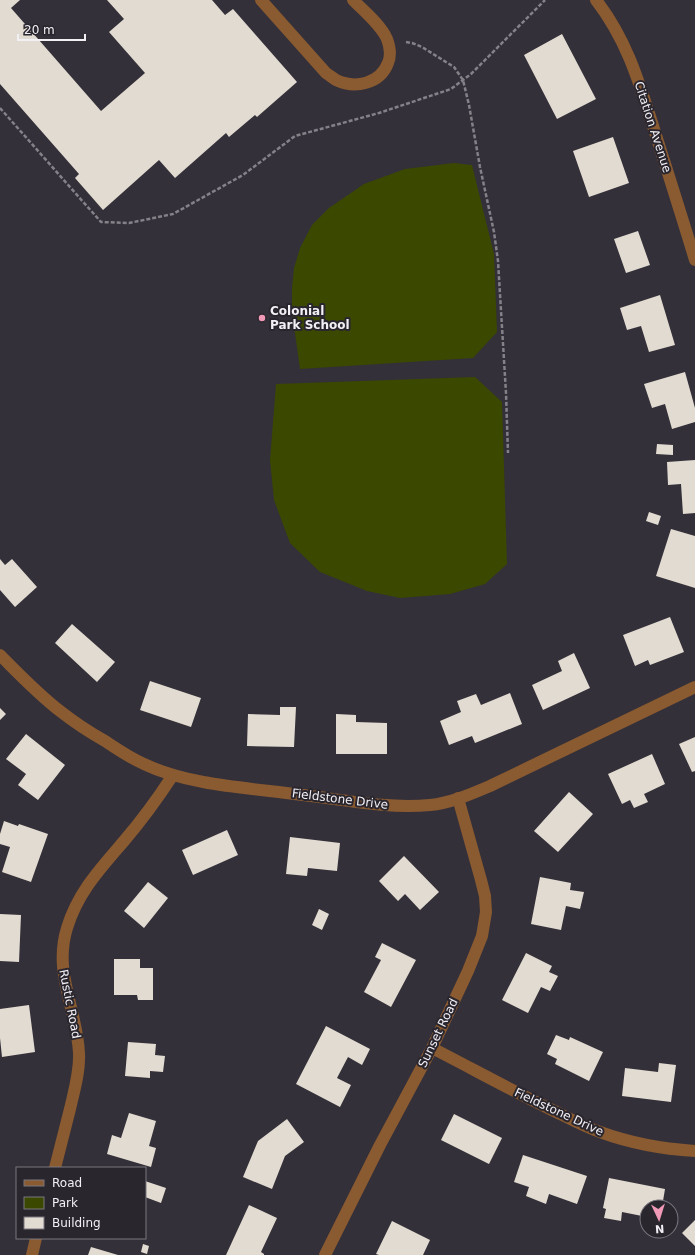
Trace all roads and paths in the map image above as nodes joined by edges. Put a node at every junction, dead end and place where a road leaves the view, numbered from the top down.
1 (261, 0) edge
2 (353, 0) edge
3 (545, 0) edge
4 (596, 0) edge
5 (387, 39) junction
6 (463, 80) junction
7 (0, 108) edge
8 (695, 260) edge
9 (508, 453) dead end
10 (0, 655) edge
11 (695, 687) edge
12 (173, 775) junction
13 (458, 798) junction
14 (432, 1048) junction
15 (695, 1151) edge
16 (55, 1167) edge
17 (36, 1239) edge
18 (32, 1255) edge
19 (325, 1255) edge

1 - 5 street
2 - 5 street
3 - 6 path
4 - 8 street, Citation Avenue
5 - 6 path
6 - 7 path
6 - 9 path
10 - 12 street, Fieldstone Drive
11 - 13 street, Fieldstone Drive
12 - 13 street, Fieldstone Drive
12 - 16 street, Rustic Road
13 - 14 street, Sunset Road
14 - 15 street, Fieldstone Drive
14 - 19 street, Sunset Road
17 - 18 street

